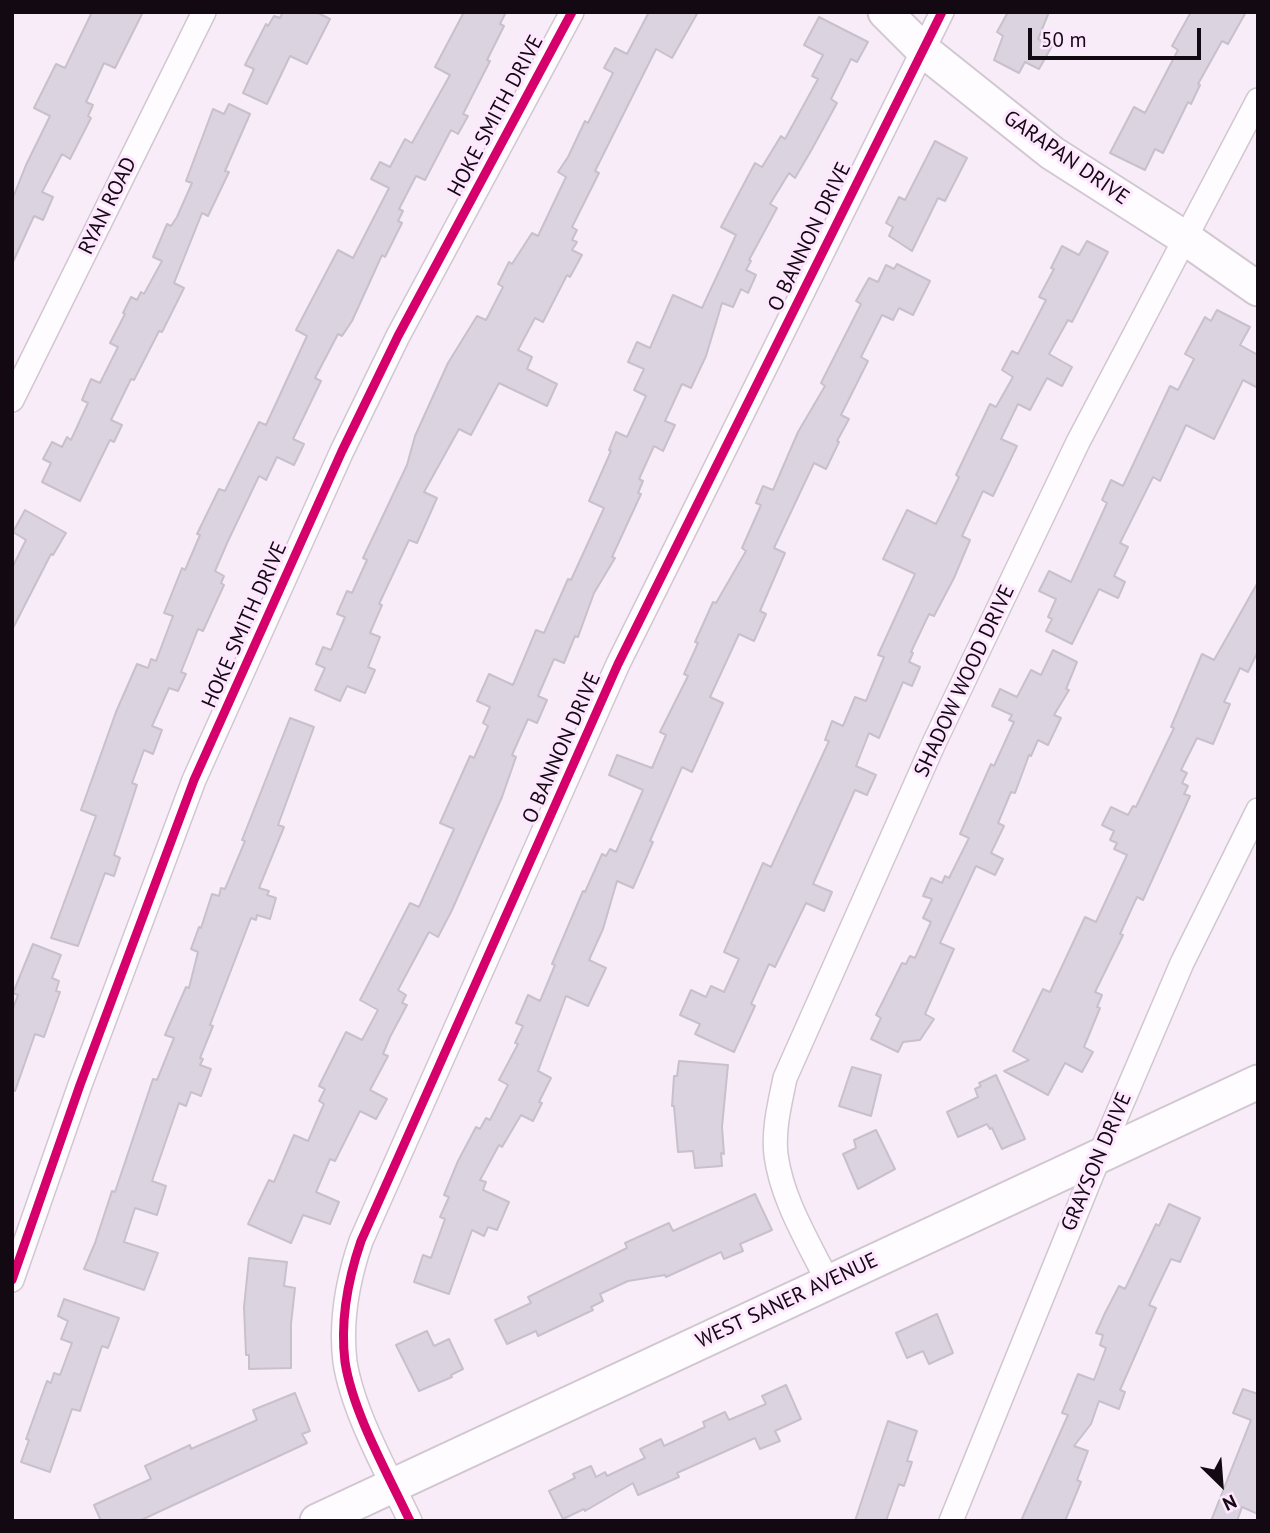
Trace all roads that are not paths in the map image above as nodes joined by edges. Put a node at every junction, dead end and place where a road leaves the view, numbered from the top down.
1 (205, 12) edge
2 (572, 12) edge
3 (885, 12) edge
4 (942, 12) edge
5 (923, 50) junction
6 (1258, 100) edge
7 (1185, 238) junction
8 (1258, 289) edge
9 (12, 400) edge
10 (1258, 810) edge
11 (1258, 1082) edge
12 (1099, 1157) junction
13 (12, 1280) edge
14 (828, 1282) junction
15 (393, 1486) junction
16 (317, 1521) edge
17 (410, 1521) edge
18 (951, 1521) edge

1 - 9 street, RYAN ROAD
2 - 13 street, HOKE SMITH DRIVE
3 - 5 street, GARAPAN DRIVE
4 - 5 street, O BANNON DRIVE
5 - 7 street, GARAPAN DRIVE
5 - 15 street, O BANNON DRIVE
6 - 7 street, SHADOW WOOD DRIVE
7 - 8 street, GARAPAN DRIVE
7 - 14 street, SHADOW WOOD DRIVE
10 - 12 street, GRAYSON DRIVE
11 - 12 street, WEST SANER AVENUE
12 - 14 street, WEST SANER AVENUE
12 - 18 street, GRAYSON DRIVE
14 - 15 street, WEST SANER AVENUE
15 - 16 street, WEST SANER AVENUE
15 - 17 street, O BANNON DRIVE

